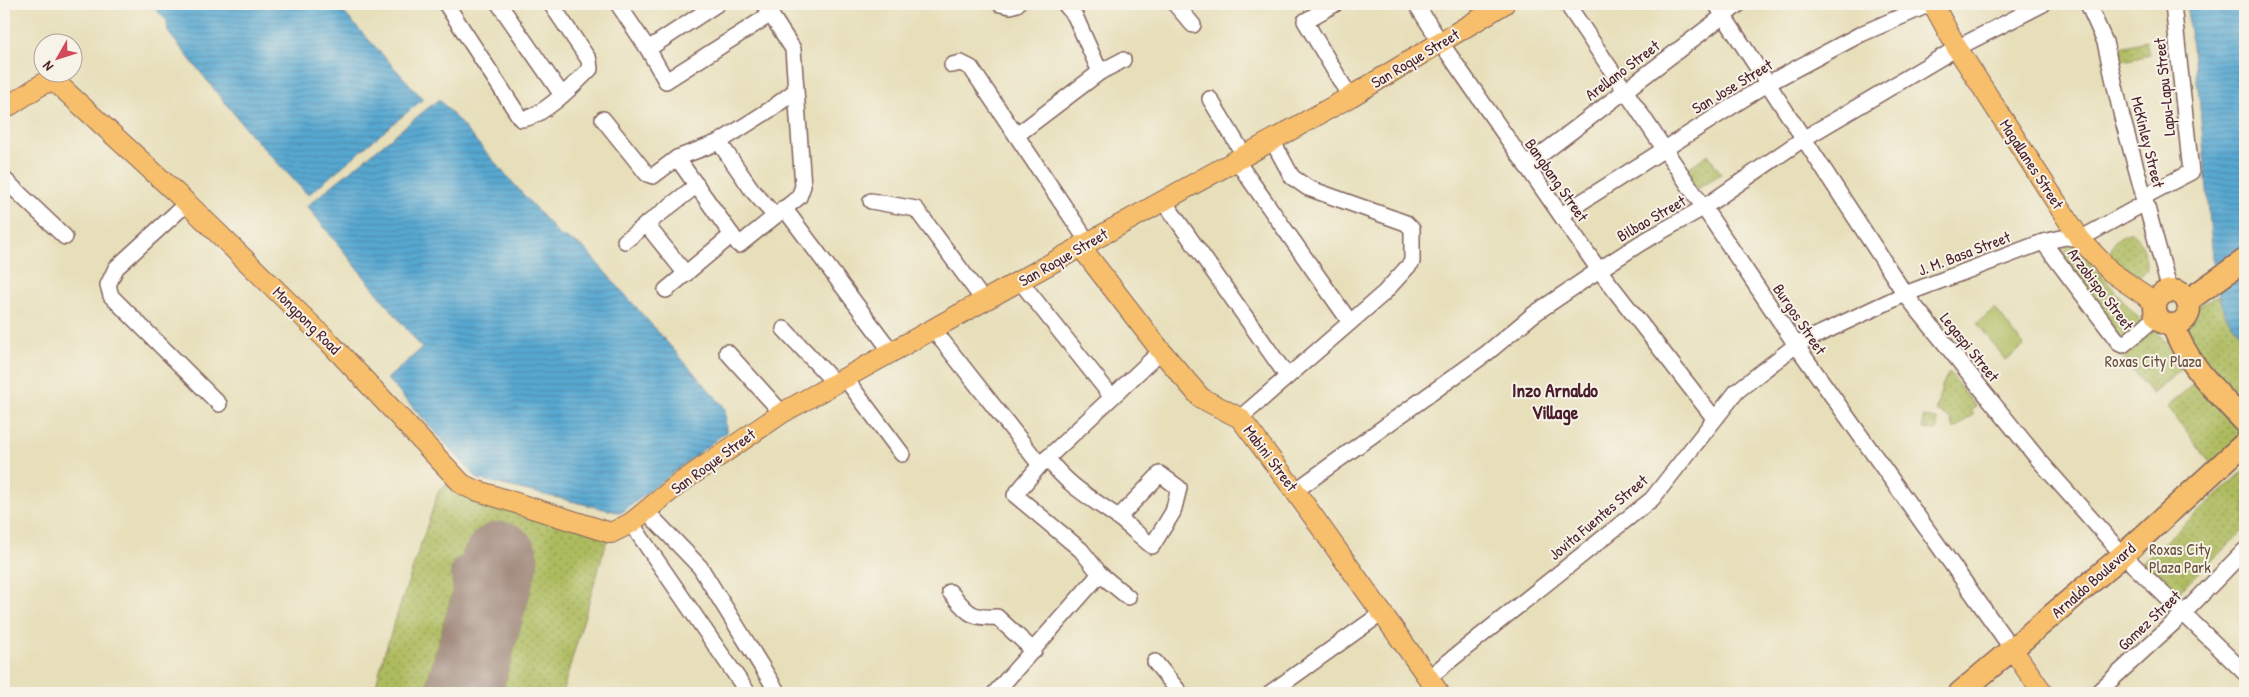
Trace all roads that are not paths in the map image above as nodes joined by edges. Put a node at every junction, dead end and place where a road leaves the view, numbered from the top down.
1 (447, 4) edge
2 (499, 4) edge
3 (550, 4) edge
4 (618, 4) edge
5 (717, 4) edge
6 (1000, 4) edge
7 (1017, 4) edge
8 (1065, 4) edge
9 (1176, 4) edge
10 (1335, 4) edge
11 (1416, 4) edge
12 (1504, 4) edge
13 (1567, 4) edge
14 (1739, 4) edge
15 (1931, 4) edge
16 (2043, 4) edge
17 (2088, 4) edge
18 (2173, 4) edge
19 (768, 9) edge
20 (1720, 10) edge
21 (1193, 25) dead end
22 (1440, 43) junction
23 (1958, 48) junction
24 (648, 49) junction
25 (1124, 60) dead end
26 (952, 65) dead end
27 (1100, 72) junction
28 (1767, 84) junction
29 (1626, 89) junction
30 (795, 91) junction
31 (562, 96) junction
32 (1350, 97) junction
33 (1210, 99) dead end
34 (4, 109) edge
35 (603, 119) dead end
36 (1017, 135) junction
37 (1272, 140) junction
38 (1803, 140) junction
39 (719, 142) junction
40 (1663, 149) junction
41 (677, 158) junction
42 (1240, 158) junction
43 (1526, 166) junction
44 (4, 179) edge
45 (697, 185) junction
46 (1163, 200) junction
47 (2144, 200) junction
48 (871, 201) dead end
49 (187, 203) junction
50 (1703, 208) junction
51 (780, 212) junction
52 (1561, 215) junction
53 (646, 224) junction
54 (732, 235) junction
55 (65, 237) dead end
56 (2080, 239) junction
57 (625, 241) dead end
58 (2044, 242) junction
59 (1084, 244) junction
60 (2245, 260) edge
61 (1599, 270) junction
62 (686, 274) junction
63 (1020, 281) junction
64 (666, 290) dead end
65 (1905, 294) junction
66 (984, 301) junction
67 (2168, 307) junction
68 (1350, 322) junction
69 (784, 329) dead end
70 (933, 329) junction
71 (1796, 345) junction
72 (891, 351) junction
73 (1161, 351) junction
74 (726, 352) dead end
75 (1287, 376) junction
76 (840, 381) junction
77 (1112, 397) junction
78 (219, 404) dead end
79 (782, 413) junction
80 (1240, 418) junction
81 (1714, 418) junction
82 (2245, 422) edge
83 (2245, 443) edge
84 (902, 454) dead end
85 (1044, 462) junction
86 (2245, 465) edge
87 (1295, 491) junction
88 (638, 517) junction
89 (1118, 518) junction
90 (2245, 550) edge
91 (2128, 560) junction
92 (1100, 574) junction
93 (950, 592) dead end
94 (1128, 597) dead end
95 (1382, 613) junction
96 (2182, 614) junction
97 (1034, 651) junction
98 (2016, 654) junction
99 (1155, 662) dead end
100 (2245, 673) edge
101 (1433, 686) edge
102 (748, 693) edge
103 (778, 693) edge
104 (995, 693) edge
105 (1179, 693) edge
106 (1270, 693) edge
107 (1960, 693) edge
108 (1980, 693) edge
109 (2043, 693) edge
110 (2097, 693) edge

1 - 31 street
2 - 31 street
3 - 31 street
4 - 24 street
5 - 24 street
6 - 7 street
8 - 27 street
9 - 21 street
10 - 32 street
11 - 22 street, Bangbang Street
12 - 22 main road, San Roque Street
13 - 29 street, Burgos Street
14 - 20 street, Arellano Street
15 - 23 main road, Magallanes Street
15 - 28 street, San Jose Street
16 - 23 street, Bilbao Street
17 - 47 street, McKinley Street
18 - 47 street, Lapu-Lapu Street
19 - 24 street
19 - 30 street
20 - 28 street, Legaspi Street
20 - 29 street, Arellano Street
22 - 32 main road, San Roque Street
22 - 43 street, Bangbang Street
23 - 38 street, Bilbao Street
23 - 56 main road, Magallanes Street
25 - 27 street
26 - 36 street
27 - 36 street
28 - 38 street, Legaspi Street
28 - 40 street, San Jose Street
29 - 40 street, Burgos Street
29 - 43 street, Arellano Street
30 - 39 street
30 - 51 street
32 - 37 main road, San Roque Street
33 - 42 street
34 - 49 main road, Mongpong Road
35 - 41 street
36 - 59 street
37 - 42 main road, San Roque Street
37 - 68 street
38 - 50 street, Bilbao Street
38 - 65 street, Legaspi Street
39 - 41 street
39 - 51 street
40 - 50 street, Burgos Street
40 - 52 street, San Jose Street
41 - 45 street
42 - 46 main road, San Roque Street
42 - 68 street
43 - 52 street, Bangbang Street
44 - 55 street
45 - 53 street
45 - 54 street
46 - 59 main road, San Roque Street
46 - 75 street
47 - 56 street, J. M. Basa Street
47 - 67 street, McKinley Street
48 - 66 street
49 - 78 street
49 - 88 main road, Mongpong Road
50 - 61 street, Bilbao Street
50 - 71 street, Burgos Street
51 - 54 street
51 - 72 street
52 - 61 street, Bangbang Street
53 - 57 street
53 - 62 street
54 - 62 street
56 - 58 street, J. M. Basa Street
56 - 67 main road, Magallanes Street
58 - 65 street, J. M. Basa Street
58 - 67 street, Arzobispo Street
59 - 63 main road, San Roque Street
59 - 73 main road, Mabini Street
60 - 67 highway
61 - 81 street, Bangbang Street
61 - 87 street, Bilbao Street
62 - 64 street
63 - 66 main road, San Roque Street
63 - 77 street
65 - 71 street, J. M. Basa Street
65 - 91 street, Legaspi Street
66 - 70 main road, San Roque Street
67 - 82 highway
68 - 75 street
69 - 76 street
70 - 72 main road, San Roque Street
70 - 85 street
71 - 81 street, Jovita Fuentes Street
71 - 98 street, Burgos Street
72 - 76 main road, San Roque Street
73 - 77 street
73 - 80 main road, Mabini Street
74 - 79 street
75 - 80 street
76 - 79 main road, San Roque Street
76 - 84 street
77 - 85 street
79 - 88 main road, San Roque Street
80 - 87 main road, Mabini Street
81 - 101 street, Jovita Fuentes Street
83 - 91 highway, Arnaldo Boulevard
85 - 89 street
85 - 92 street
86 - 91 highway, Arnaldo Boulevard
87 - 95 main road, Mabini Street
88 - 102 street
88 - 103 street
89 - 89 street
90 - 96 street, Gomez Street
91 - 96 street, Legaspi Street
91 - 98 highway, Arnaldo Boulevard
92 - 94 street
92 - 97 street
93 - 97 street
95 - 101 main road, Mabini Street
95 - 106 street
96 - 100 street, Legaspi Street
96 - 110 street, Gomez Street
97 - 104 street
98 - 107 highway, Arnaldo Boulevard
98 - 108 highway, Arnaldo Boulevard
98 - 109 main road
99 - 105 street

